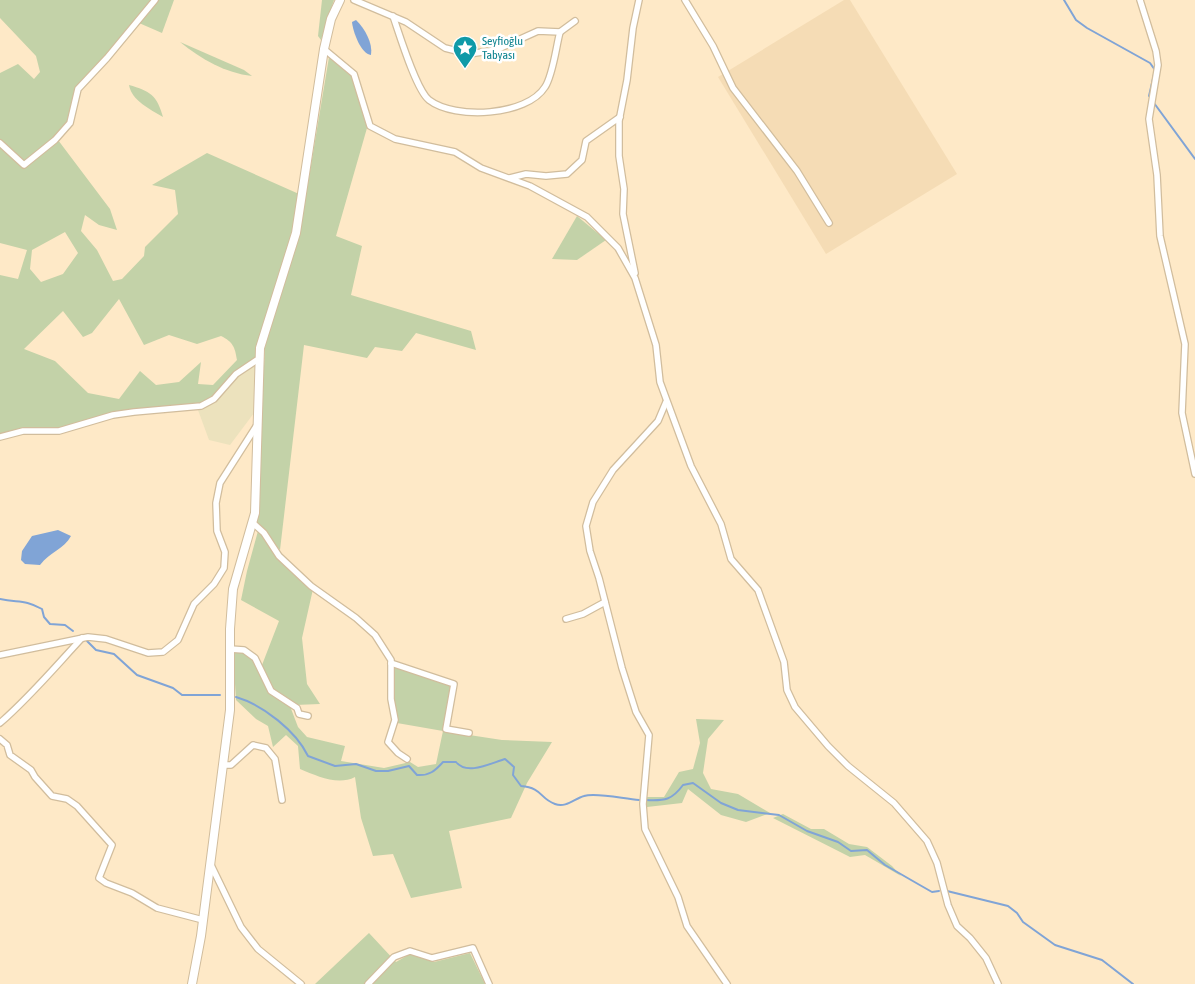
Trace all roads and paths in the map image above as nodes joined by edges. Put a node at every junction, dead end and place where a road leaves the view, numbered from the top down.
1 (155, 0) edge
2 (340, 0) edge
3 (354, 0) edge
4 (639, 0) edge
5 (685, 0) edge
6 (1140, 0) edge
7 (393, 16) junction
8 (575, 21) dead end
9 (560, 32) junction
10 (324, 49) junction
11 (620, 117) junction
12 (0, 142) edge
13 (510, 178) junction
14 (829, 224) dead end
15 (636, 278) junction
16 (260, 358) junction
17 (666, 402) junction
18 (258, 423) junction
19 (0, 437) edge
20 (1195, 474) edge
21 (253, 523) junction
22 (605, 602) junction
23 (566, 618) dead end
24 (82, 638) junction
25 (230, 648) junction
26 (0, 655) edge
27 (391, 663) junction
28 (308, 716) dead end
29 (0, 723) edge
30 (469, 733) dead end
31 (0, 739) edge
32 (407, 759) dead end
33 (224, 764) junction
34 (282, 800) dead end
35 (210, 862) junction
36 (203, 920) junction
37 (192, 984) edge
38 (301, 984) edge
39 (368, 984) edge
40 (489, 984) edge
41 (727, 984) edge
42 (998, 984) edge

1 - 12 street
2 - 10 street
3 - 7 street
4 - 11 street
5 - 14 street
6 - 20 street
7 - 9 street
7 - 9 street
8 - 9 street
10 - 13 street
10 - 16 street
11 - 13 street
11 - 15 street
13 - 15 street
15 - 17 street
16 - 18 street
16 - 19 street
17 - 22 street
17 - 42 street
18 - 21 street
18 - 24 street
21 - 25 street
21 - 27 street
22 - 23 street
22 - 41 street
24 - 26 street
24 - 29 street
25 - 28 street
25 - 33 street
27 - 30 street
27 - 32 street
31 - 36 street
33 - 34 street
33 - 35 street
35 - 36 street
35 - 38 street
36 - 37 street
39 - 40 street

